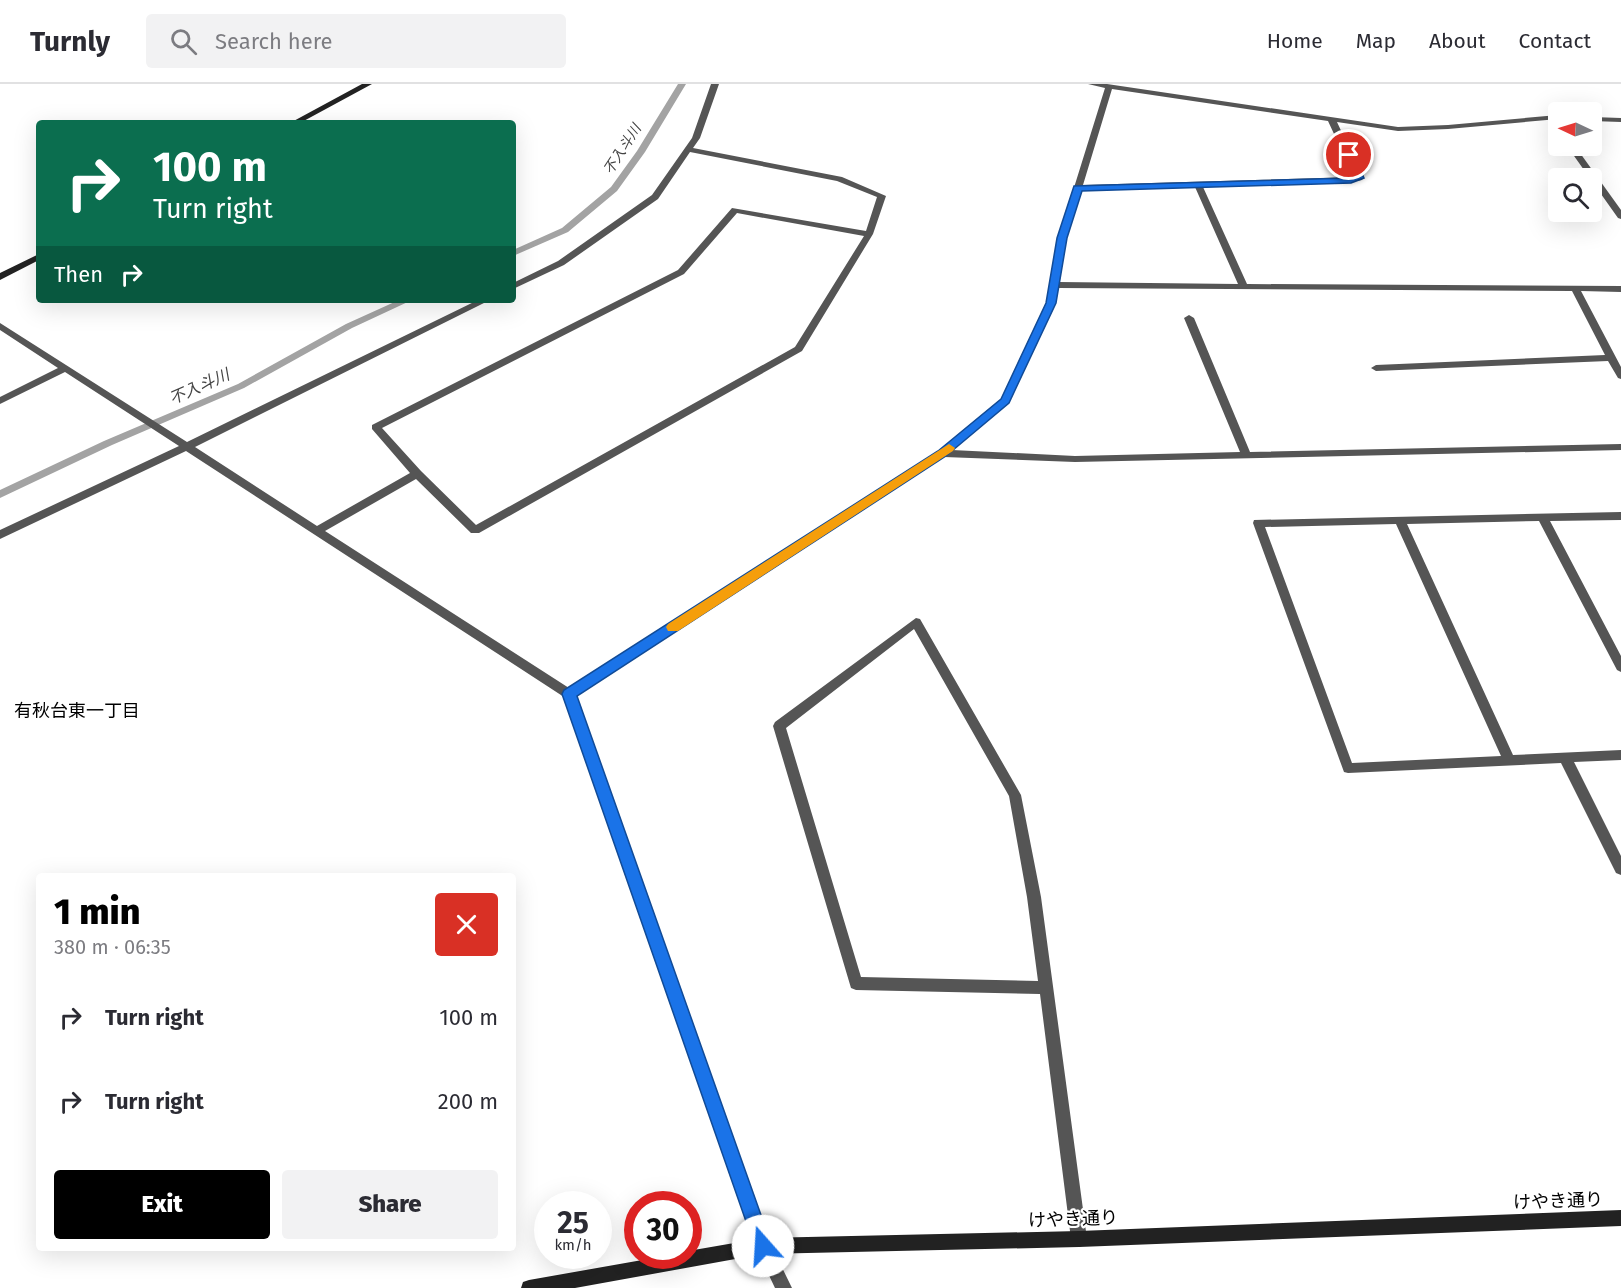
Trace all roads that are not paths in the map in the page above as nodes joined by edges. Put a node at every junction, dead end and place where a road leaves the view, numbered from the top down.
1 (368, 84) edge
2 (715, 84) edge
3 (1092, 84) edge
4 (1109, 87) junction
5 (1548, 118) edge
6 (1602, 119) edge
7 (300, 120) edge
8 (1621, 120) edge
9 (1332, 121) junction
10 (688, 149) junction
11 (1578, 156) edge
12 (1198, 184) junction
13 (1078, 188) junction
14 (1621, 216) edge
15 (869, 234) junction
16 (36, 258) edge
17 (0, 277) edge
18 (516, 285) edge
19 (1054, 285) junction
20 (1244, 286) junction
21 (1575, 289) junction
22 (1621, 289) edge
23 (479, 303) edge
24 (1189, 318) dead end
25 (0, 326) edge
26 (1611, 358) junction
27 (64, 368) junction
28 (1376, 368) dead end
29 (1621, 376) edge
30 (0, 401) edge
31 (186, 447) junction
32 (1621, 447) edge
33 (942, 453) junction
34 (1247, 456) junction
35 (417, 474) junction
36 (1621, 516) edge
37 (1542, 517) junction
38 (1400, 520) junction
39 (317, 531) junction
40 (0, 535) edge
41 (1621, 667) edge
42 (569, 694) junction
43 (1621, 755) edge
44 (1565, 758) junction
45 (1509, 760) junction
46 (1621, 868) edge
47 (1046, 988) junction
48 (1621, 1218) edge
49 (1079, 1239) junction
50 (763, 1246) junction
51 (529, 1288) edge
52 (784, 1288) edge

1 - 7 street
2 - 10 street
3 - 4 street
4 - 9 street
4 - 13 street
5 - 9 street
6 - 8 street
9 - 12 street
10 - 15 street
10 - 18 street
11 - 14 street
12 - 13 street
12 - 20 street
13 - 19 street
15 - 35 street
15 - 35 street
16 - 17 street
19 - 20 street
19 - 33 street
20 - 21 street
21 - 22 street
21 - 26 street
23 - 31 street
24 - 34 street
25 - 27 street
26 - 28 street
26 - 29 street
27 - 30 street
27 - 31 street
31 - 39 street
31 - 40 street
32 - 34 street
33 - 34 street
33 - 42 street
35 - 39 street
36 - 37 street
37 - 38 street
37 - 41 street
38 - 45 street
38 - 45 street
39 - 42 street
42 - 50 street
43 - 44 street
44 - 45 street
44 - 46 street
47 - 47 street
47 - 49 street
48 - 49 street, けやき通り
49 - 50 street, けやき通り
50 - 51 street, けやき通り
50 - 52 street

